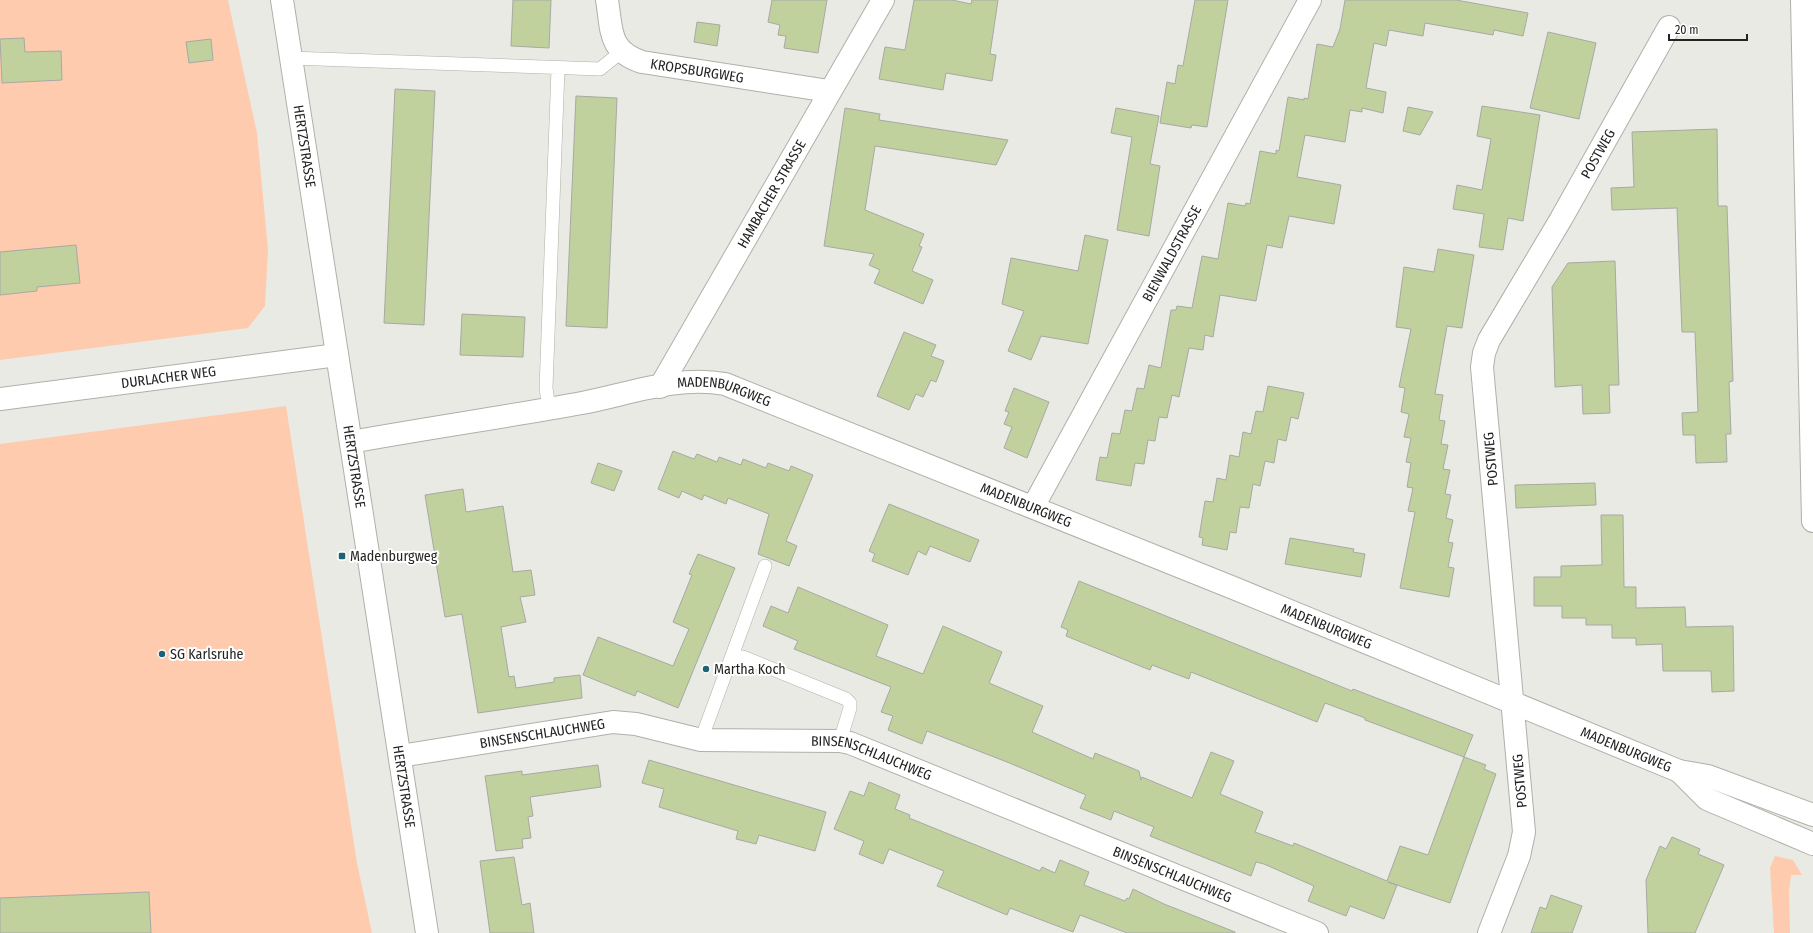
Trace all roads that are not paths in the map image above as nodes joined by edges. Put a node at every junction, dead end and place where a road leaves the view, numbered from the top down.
1 (282, 0) edge
2 (607, 0) edge
3 (883, 0) edge
4 (1310, 0) edge
5 (1802, 0) edge
6 (1669, 27) dead end
7 (1808, 36) edge
8 (621, 52) junction
9 (290, 58) junction
10 (558, 69) junction
11 (829, 91) junction
12 (337, 355) junction
13 (660, 387) junction
14 (0, 399) edge
15 (549, 409) junction
16 (351, 442) junction
17 (1033, 507) junction
18 (1813, 521) edge
19 (765, 566) dead end
20 (730, 662) junction
21 (1512, 702) junction
22 (701, 740) junction
23 (840, 741) junction
24 (400, 756) junction
25 (1679, 771) junction
26 (1813, 815) edge
27 (1813, 844) edge
28 (427, 933) edge
29 (1317, 933) edge
30 (1489, 933) edge

1 - 9 street, HERTZSTRASSE
2 - 8 street
3 - 11 street, HAMBACHER STRASSE
4 - 17 street, BIENWALDSTRASSE
5 - 7 street
6 - 21 street, POSTWEG
7 - 18 street
8 - 10 lane
8 - 11 street, KROPSBURGWEG
9 - 10 lane
9 - 12 street, HERTZSTRASSE
10 - 15 lane
11 - 13 street, HAMBACHER STRASSE
12 - 14 street, DURLACHER WEG
12 - 16 street, HERTZSTRASSE
13 - 15 street, MADENBURGWEG
13 - 17 street, MADENBURGWEG
15 - 16 street, MADENBURGWEG
16 - 24 street, HERTZSTRASSE
17 - 21 street, MADENBURGWEG
19 - 20 lane
20 - 22 lane
20 - 23 lane
21 - 25 street, MADENBURGWEG
21 - 30 street, POSTWEG
22 - 23 street, BINSENSCHLAUCHWEG
22 - 24 street, BINSENSCHLAUCHWEG
23 - 29 street, BINSENSCHLAUCHWEG
24 - 28 street, HERTZSTRASSE
25 - 26 street, MADENBURGWEG
25 - 27 street, MADENBURGWEG

